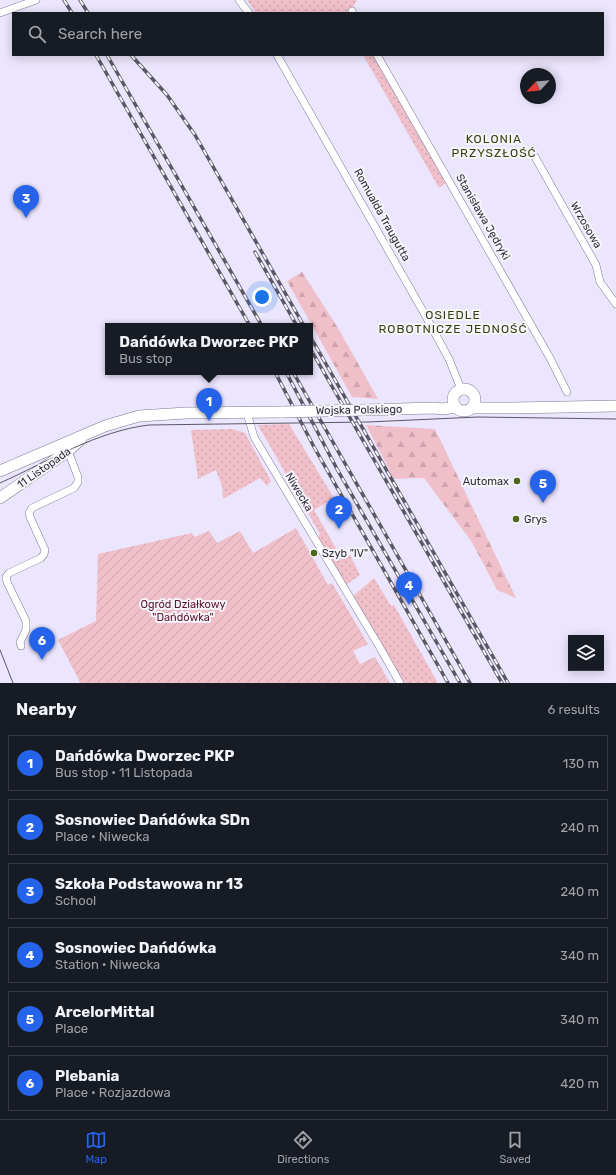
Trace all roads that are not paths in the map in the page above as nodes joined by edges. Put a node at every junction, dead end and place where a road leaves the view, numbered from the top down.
1 (36, 0) edge
2 (240, 0) edge
3 (247, 12) edge
4 (0, 13) edge
5 (278, 56) edge
6 (379, 56) edge
7 (535, 158) dead end
8 (616, 304) edge
9 (567, 392) dead end
10 (457, 398) junction
11 (473, 403) junction
12 (616, 406) edge
13 (283, 412) joint
14 (247, 413) junction
15 (85, 434) junction
16 (68, 451) junction
17 (0, 471) edge
18 (0, 498) edge
19 (21, 646) dead end
20 (400, 683) edge

1 - 4 street
2 - 3 street
5 - 10 street, Romualda Traugutta
6 - 9 street, Stanisława Jędryki
7 - 8 street, Wrzosowa
10 - 11 main road, Wojska Polskiego
10 - 11 main road
10 - 13 main road, Wojska Polskiego, bridge
11 - 12 main road
13 - 14 main road, 11 Listopada
14 - 15 main road, 11 Listopada
14 - 20 street, Niwecka
15 - 16 main road, 11 Listopada
15 - 17 main road, 11 Listopada
16 - 18 main road, 11 Listopada
16 - 19 street

